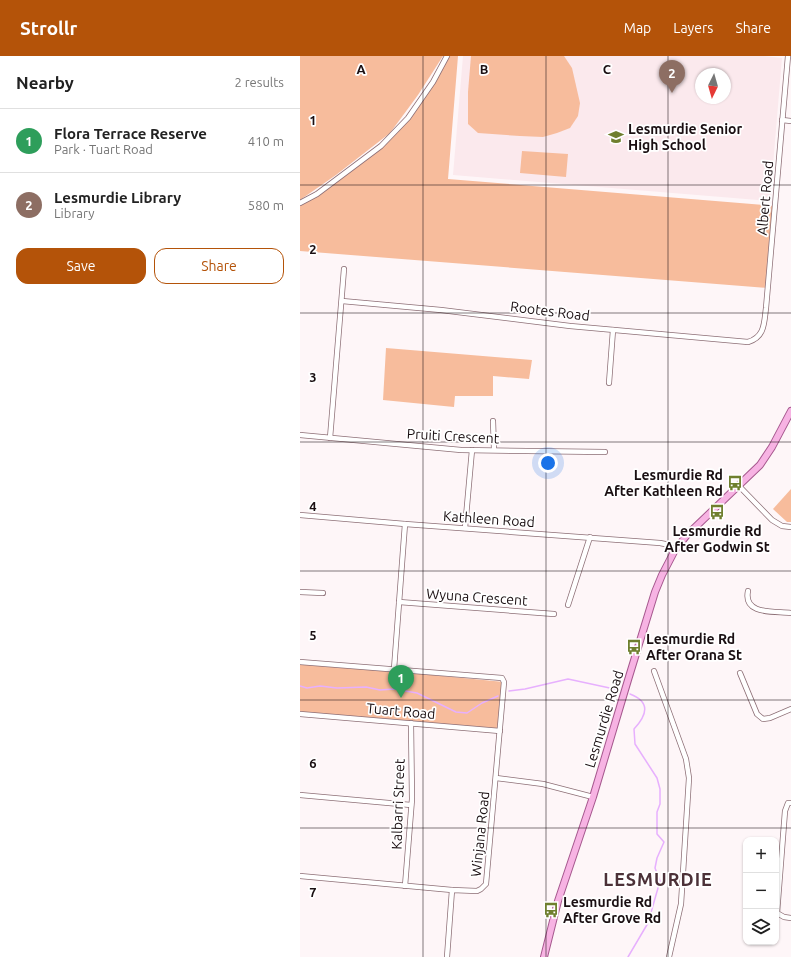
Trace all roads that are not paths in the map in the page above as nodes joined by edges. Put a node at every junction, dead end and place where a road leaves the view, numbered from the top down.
1 (447, 56) edge
2 (788, 56) edge
3 (782, 120) junction
4 (791, 121) edge
5 (300, 203) edge
6 (344, 270) dead end
7 (342, 301) junction
8 (614, 330) junction
9 (756, 340) joint
10 (609, 383) dead end
11 (791, 411) edge
12 (493, 421) dead end
13 (300, 435) edge
14 (330, 438) junction
15 (472, 450) junction
16 (494, 450) junction
17 (605, 452) dead end
18 (739, 486) junction
19 (300, 515) edge
20 (405, 524) junction
21 (791, 527) edge
22 (465, 528) junction
23 (590, 537) junction
24 (675, 550) junction
25 (748, 591) dead end
26 (300, 592) edge
27 (323, 592) dead end
28 (399, 602) junction
29 (568, 605) dead end
30 (791, 612) edge
31 (554, 614) dead end
32 (300, 662) edge
33 (394, 669) junction
34 (654, 671) dead end
35 (740, 673) dead end
36 (791, 709) edge
37 (300, 714) edge
38 (411, 723) junction
39 (500, 731) junction
40 (496, 778) junction
41 (300, 795) edge
42 (593, 797) junction
43 (791, 803) edge
44 (411, 805) junction
45 (300, 876) edge
46 (405, 886) junction
47 (452, 890) junction
48 (791, 918) edge
49 (447, 957) edge
50 (544, 957) edge
51 (669, 957) edge

1 - 5 street
2 - 3 street, Albert Road
3 - 4 street
3 - 9 street, Albert Road
6 - 7 street
7 - 8 street, Rootes Road
7 - 14 street
8 - 9 street, Rootes Road
8 - 10 street
11 - 18 main road, Lesmurdie Road
12 - 16 street
13 - 14 street, Pruiti Crescent
14 - 15 street, Pruiti Crescent
15 - 16 street, Pruiti Crescent
15 - 22 street
16 - 17 street, Pruiti Crescent
18 - 21 street
18 - 24 main road, Lesmurdie Road
19 - 20 street, Kathleen Road
20 - 22 street, Kathleen Road
20 - 28 street
22 - 23 street, Kathleen Road
23 - 24 street, Kathleen Road
23 - 29 street
24 - 42 main road, Lesmurdie Road
25 - 30 street
26 - 27 street
28 - 31 street, Wyuna Crescent
28 - 33 street
32 - 33 street
33 - 39 street, Winjana Road
34 - 51 street
35 - 36 street
37 - 38 street, Tuart Road
38 - 39 street, Tuart Road
38 - 44 street, Kalbarri Street
39 - 40 street, Winjana Road
40 - 42 street
40 - 47 street, Winjana Road
41 - 44 street
42 - 50 main road, Lesmurdie Road
43 - 48 street
44 - 46 street, Kalbarri Street
45 - 46 street
46 - 47 street
47 - 49 street, Winjana Road

